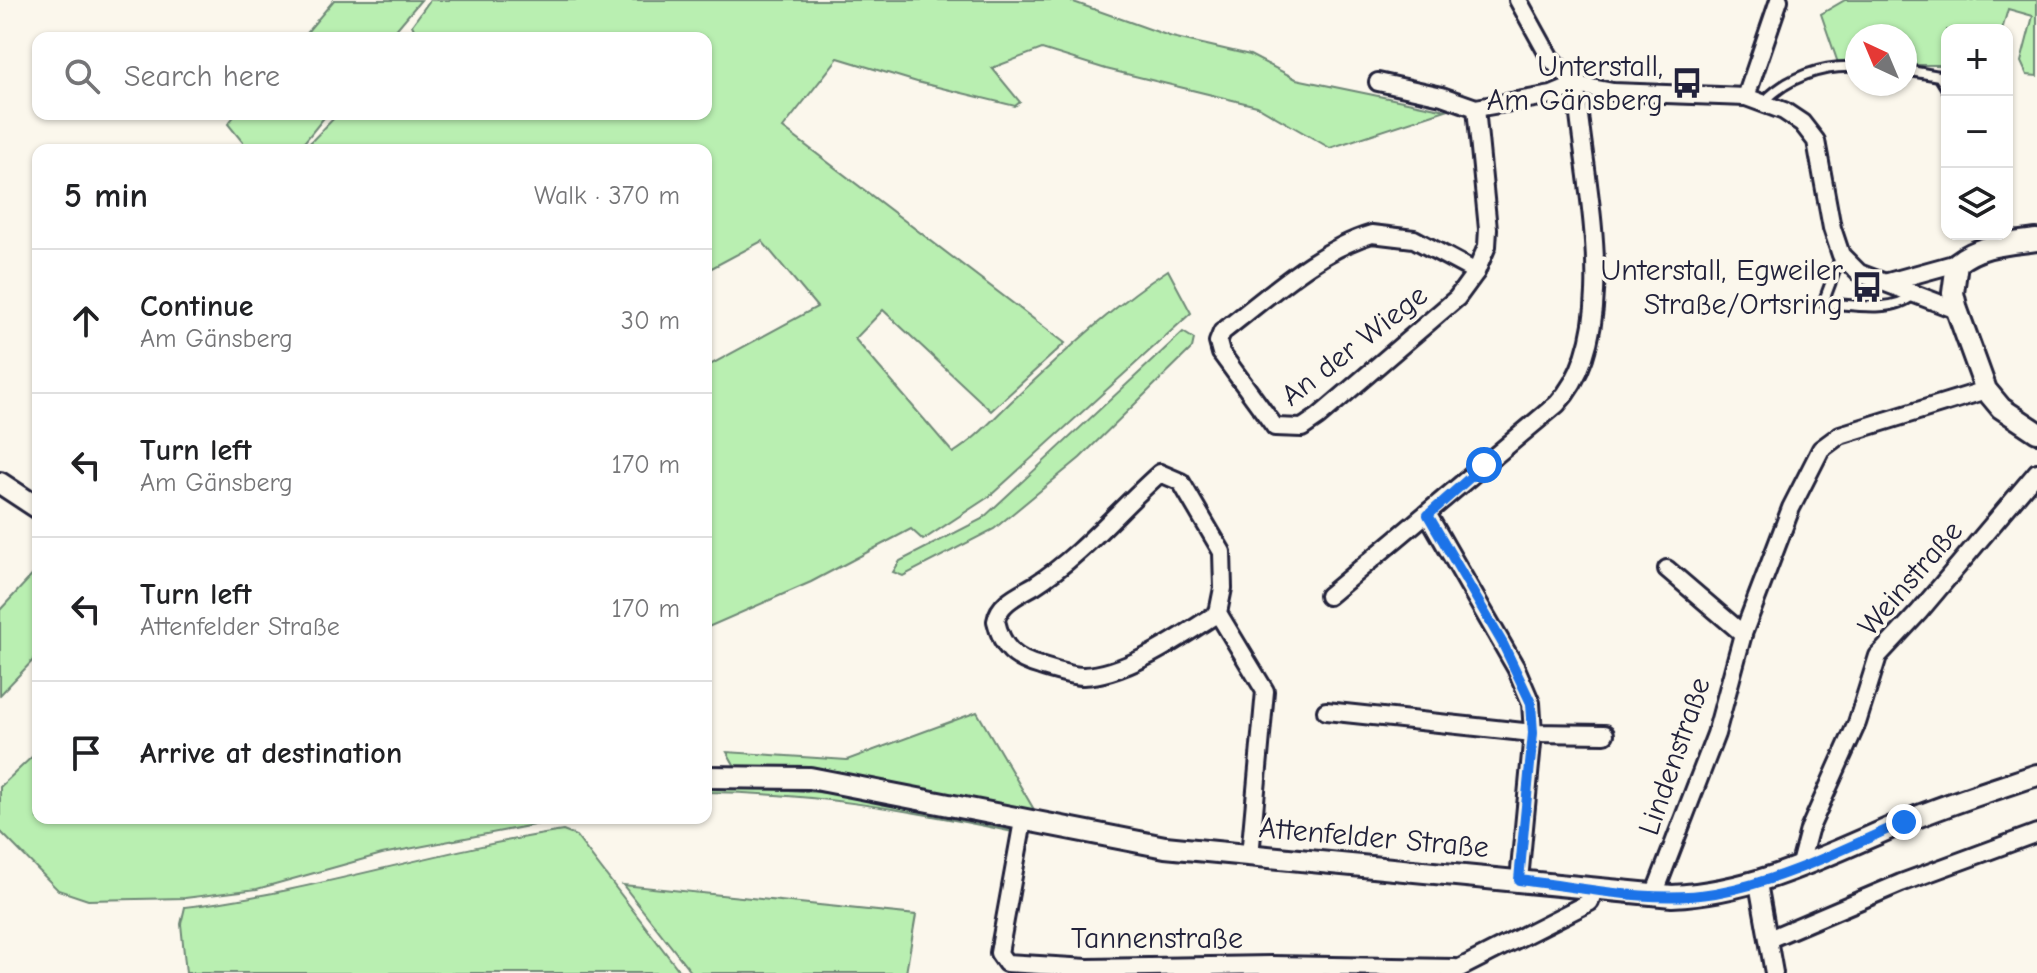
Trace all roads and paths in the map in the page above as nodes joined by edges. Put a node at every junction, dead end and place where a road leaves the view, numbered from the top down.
1 (1518, 0) edge
2 (1779, 0) edge
3 (1845, 68) edge
4 (1917, 72) edge
5 (1941, 79) edge
6 (1378, 82) dead end
7 (1576, 85) junction
8 (1746, 97) junction
9 (1763, 103) junction
10 (1476, 108) junction
11 (1986, 240) edge
12 (2013, 240) edge
13 (2037, 240) edge
14 (1841, 255) junction
15 (1957, 263) junction
16 (1476, 272) junction
17 (1888, 282) junction
18 (1913, 295) junction
19 (1957, 310) junction
20 (1986, 390) junction
21 (2037, 432) edge
22 (2037, 472) edge
23 (0, 483) edge
24 (32, 504) edge
25 (1428, 515) junction
26 (1667, 569) dead end
27 (1328, 596) dead end
28 (1218, 613) junction
29 (1743, 634) junction
30 (1326, 711) dead end
31 (1533, 733) junction
32 (1605, 734) dead end
33 (2037, 775) edge
34 (712, 777) edge
35 (1023, 821) junction
36 (2037, 833) edge
37 (1250, 856) junction
38 (1799, 868) junction
39 (1519, 880) junction
40 (1758, 883) junction
41 (1594, 889) junction
42 (1654, 895) junction
43 (1769, 939) junction
44 (1452, 970) edge
45 (1774, 973) edge

1 - 7 street
2 - 8 street
3 - 9 lane
4 - 5 lane
6 - 10 street
7 - 8 street
7 - 10 street
7 - 25 street
8 - 9 street
9 - 14 street
10 - 16 street, An der Wiege
11 - 15 street
12 - 13 street
14 - 17 street
14 - 18 lane
15 - 17 street
15 - 19 street
16 - 16 street, An der Wiege
17 - 18 street
18 - 19 street
19 - 20 street
20 - 21 street
20 - 29 street, Lindenstraße
22 - 38 street, Weinstraße
23 - 24 street
25 - 27 street
25 - 31 street
26 - 29 street
28 - 28 street
28 - 37 street
29 - 42 street, Lindenstraße
30 - 31 street
31 - 32 street
31 - 39 street
33 - 38 street, Attenfelder Straße
34 - 35 street, Attenfelder Straße
35 - 37 street, Attenfelder Straße
35 - 44 street, Tannenstraße
36 - 43 street
37 - 39 street, Attenfelder Straße
38 - 40 street, Attenfelder Straße
39 - 41 street, Attenfelder Straße
40 - 42 street, Attenfelder Straße
40 - 43 street
41 - 42 street, Attenfelder Straße
41 - 44 street
43 - 45 street

